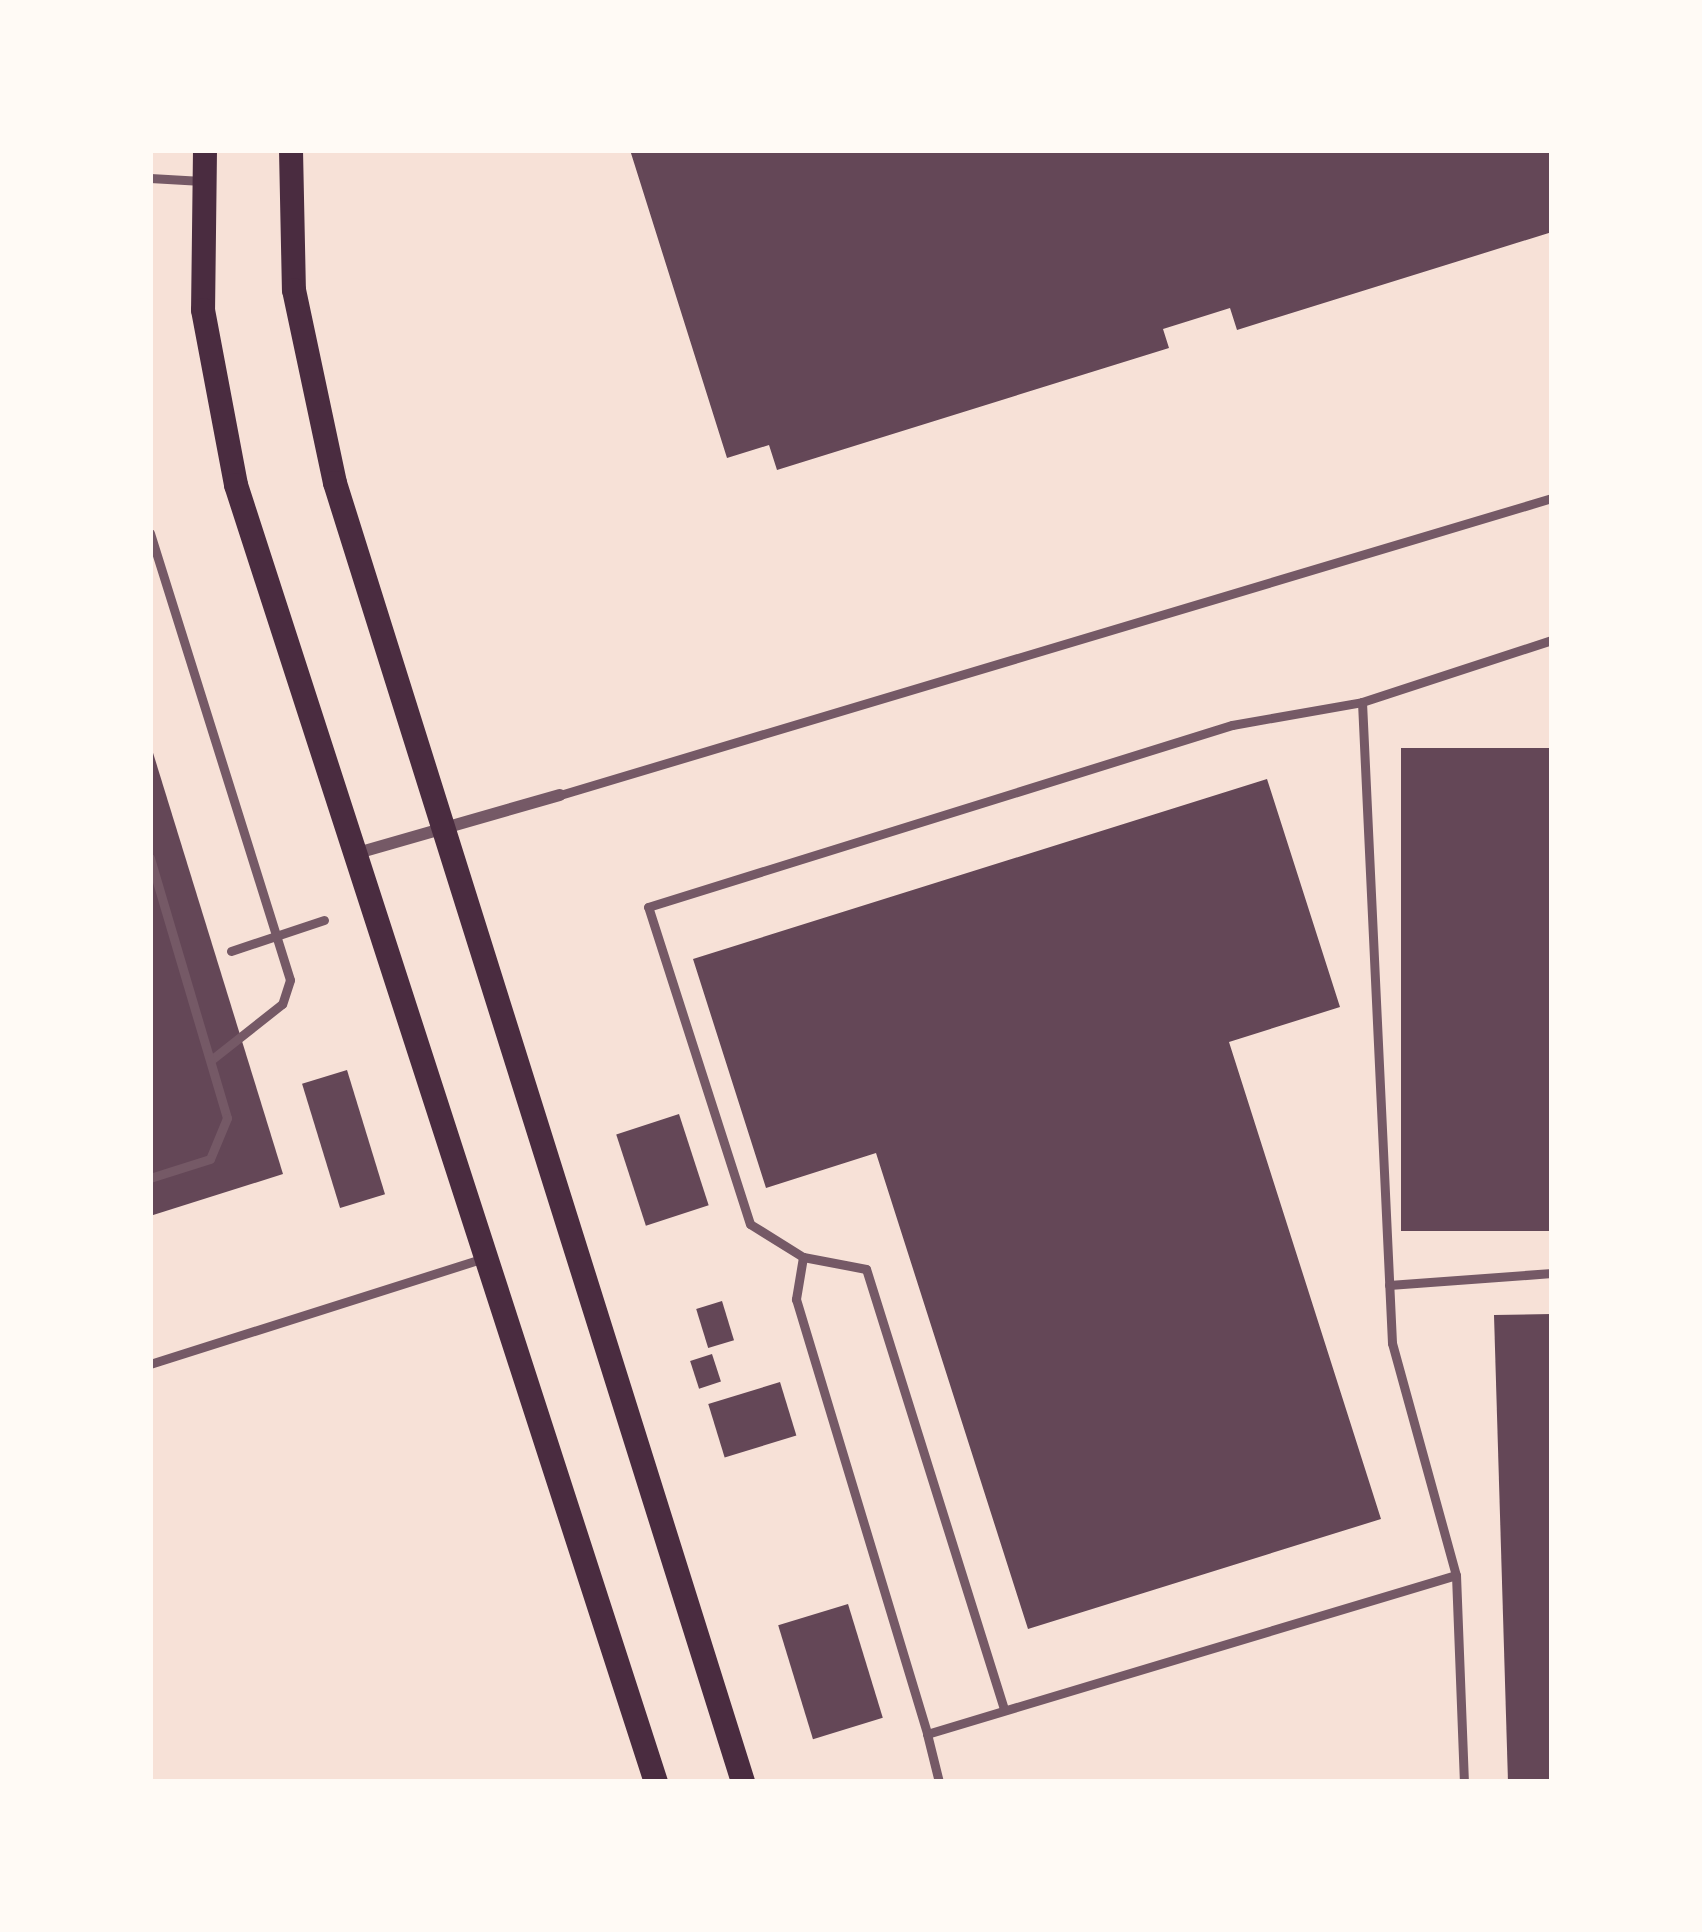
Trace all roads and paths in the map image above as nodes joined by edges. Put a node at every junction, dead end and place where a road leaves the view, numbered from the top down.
1 (205, 150) edge
2 (291, 150) edge
3 (150, 178) edge
4 (202, 181) junction
5 (1552, 498) edge
6 (150, 533) edge
7 (1552, 640) edge
8 (1362, 702) junction
9 (560, 795) joint
10 (443, 830) junction
11 (353, 854) junction
12 (150, 858) edge
13 (324, 920) dead end
14 (231, 951) dead end
15 (212, 1060) junction
16 (150, 1178) edge
17 (803, 1257) junction
18 (485, 1258) junction
19 (1552, 1273) edge
20 (1390, 1285) junction
21 (150, 1364) edge
22 (1456, 1575) junction
23 (1004, 1709) junction
24 (927, 1734) junction
25 (656, 1782) edge
26 (743, 1782) edge
27 (939, 1782) edge
28 (1464, 1782) edge

1 - 4 main road
2 - 10 main road
3 - 4 lane
4 - 11 main road
5 - 9 lane
6 - 15 lane
7 - 8 lane
8 - 17 lane
8 - 20 lane
9 - 10 street
10 - 11 street
10 - 26 main road
11 - 18 main road
12 - 15 lane
13 - 14 lane
15 - 16 lane
17 - 23 lane
17 - 24 lane
18 - 21 lane
18 - 25 main road
19 - 20 lane
20 - 22 lane
22 - 23 lane
22 - 28 lane
23 - 24 lane
24 - 27 lane

